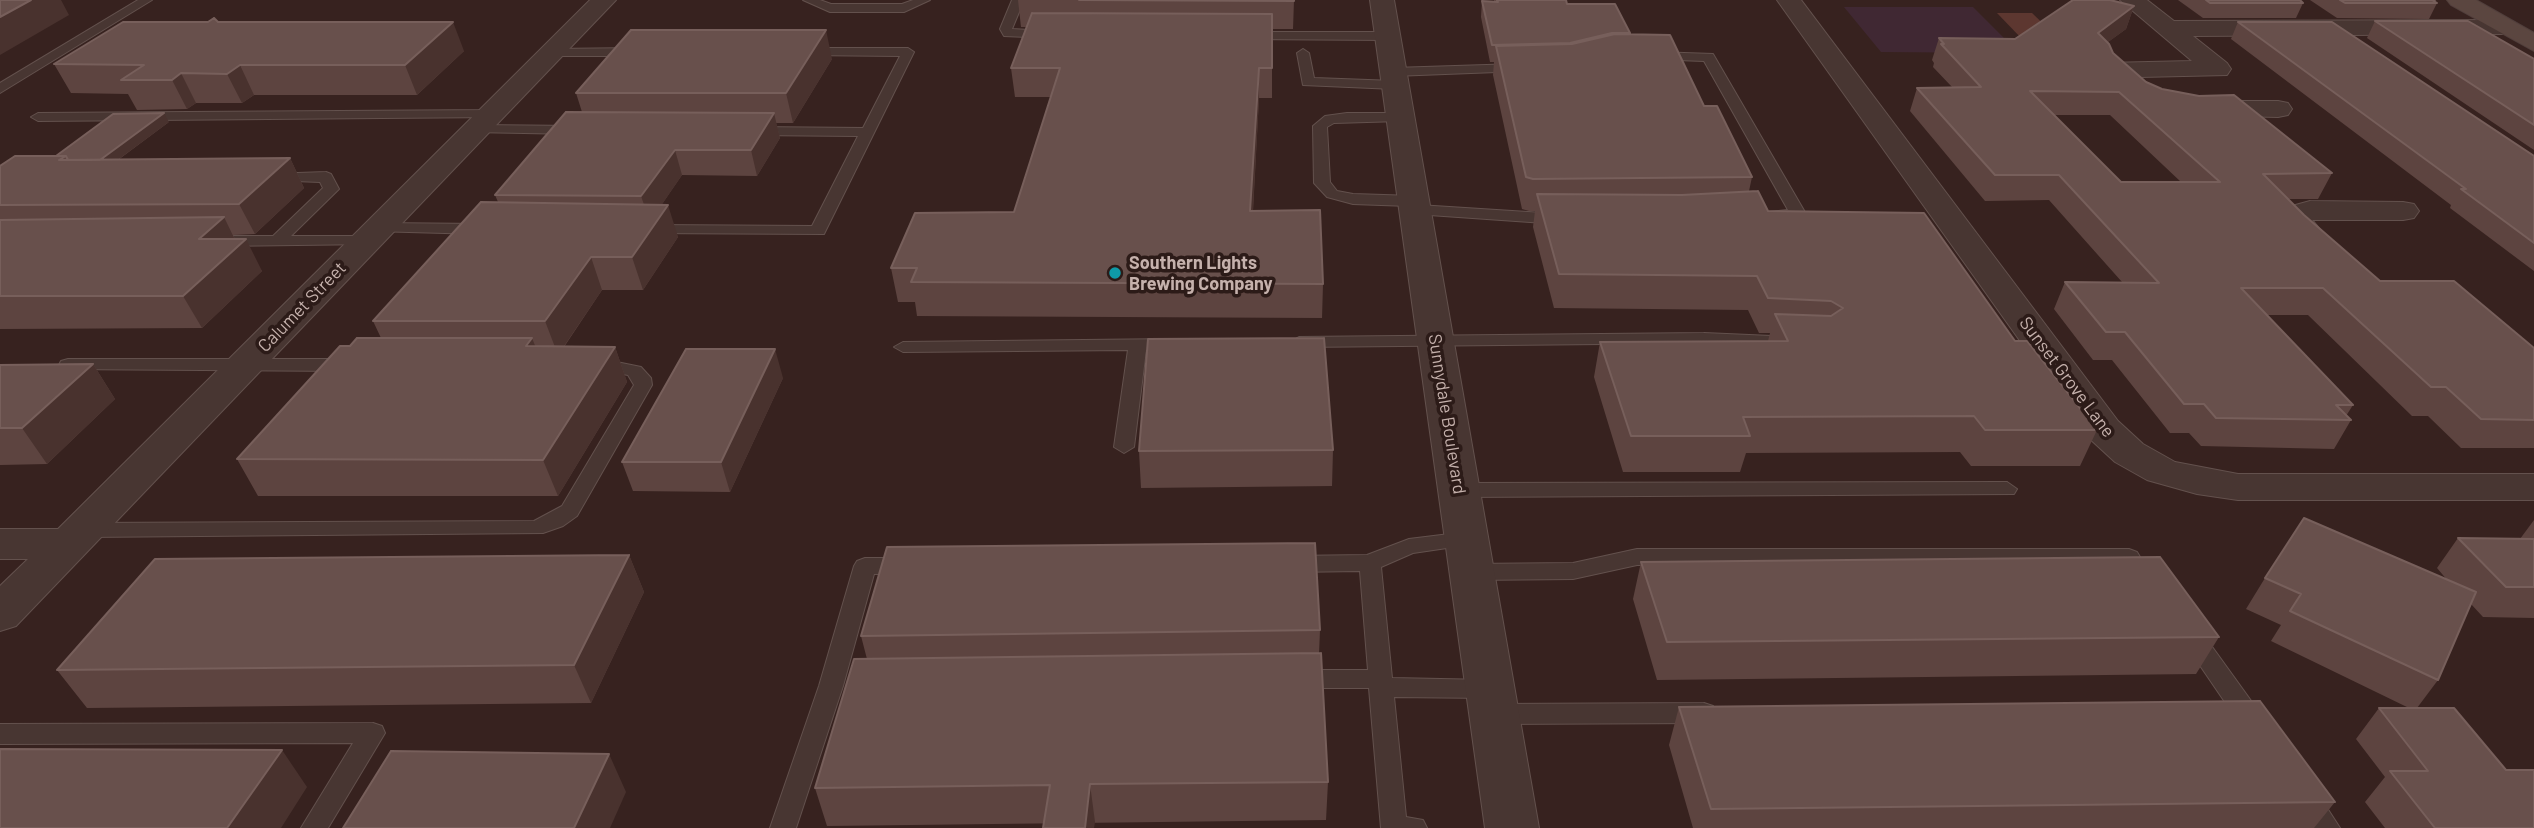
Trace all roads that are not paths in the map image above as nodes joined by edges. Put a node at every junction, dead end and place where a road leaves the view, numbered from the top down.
1 (146, 0) edge
2 (604, 0) edge
3 (809, 0) edge
4 (924, 0) edge
5 (1018, 0) edge
6 (1789, 0) edge
7 (2132, 0) edge
8 (2289, 0) edge
9 (2459, 0) edge
10 (2505, 27) junction
11 (2169, 29) junction
12 (2332, 29) junction
13 (1066, 36) edge
14 (1235, 36) edge
15 (2534, 43) edge
16 (786, 51) edge
17 (649, 52) edge
18 (2365, 52) edge
19 (552, 53) junction
20 (1303, 53) dead end
21 (1638, 56) edge
22 (1392, 62) edge
23 (1528, 68) edge
24 (0, 89) edge
25 (2278, 109) dead end
26 (38, 117) dead end
27 (484, 122) junction
28 (589, 130) edge
29 (742, 131) edge
30 (868, 132) junction
31 (259, 177) edge
32 (1414, 205) junction
33 (2403, 211) dead end
34 (1757, 216) edge
35 (1582, 219) edge
36 (502, 229) edge
37 (639, 230) edge
38 (373, 235) junction
39 (208, 241) edge
40 (277, 241) junction
41 (2338, 264) edge
42 (1436, 340) junction
43 (1287, 342) edge
44 (1808, 342) edge
45 (1192, 344) edge
46 (1138, 345) junction
47 (903, 347) dead end
48 (372, 364) edge
49 (582, 364) edge
50 (55, 365) edge
51 (246, 365) junction
52 (1124, 447) dead end
53 (2534, 487) edge
54 (2007, 489) dead end
55 (1459, 490) junction
56 (77, 537) junction
57 (0, 544) edge
58 (1468, 556) junction
59 (1370, 563) junction
60 (1275, 564) edge
61 (933, 566) edge
62 (2145, 568) edge
63 (0, 614) edge
64 (2183, 622) edge
65 (1270, 678) edge
66 (1381, 683) junction
67 (858, 685) edge
68 (831, 686) junction
69 (1492, 701) junction
70 (2244, 709) junction
71 (2216, 710) edge
72 (1730, 712) edge
73 (0, 734) edge
74 (2267, 742) edge
75 (2297, 785) edge
76 (314, 828) edge
77 (783, 828) edge
78 (1414, 828) edge
79 (1512, 828) edge
80 (2327, 828) edge

1 - 24 lane
2 - 19 street, Calumet Street
3 - 4 lane
5 - 13 lane
6 - 53 street, Sunset Grove Lane
7 - 11 street
8 - 12 street
9 - 10 main road
10 - 12 street
10 - 15 main road
11 - 12 street
11 - 25 street
12 - 18 street
14 - 22 lane
16 - 30 lane
17 - 19 lane
19 - 27 street, Calumet Street
20 - 22 lane
21 - 34 lane
22 - 23 lane
22 - 32 street, Sunnydale Boulevard
22 - 32 lane
26 - 27 lane
27 - 28 lane
27 - 38 street, Calumet Street
29 - 30 lane
30 - 37 lane
31 - 40 lane
32 - 35 lane
32 - 42 street, Sunnydale Boulevard
33 - 41 street
36 - 38 lane
38 - 40 lane
38 - 51 street, Calumet Street
39 - 40 lane
42 - 43 lane
42 - 44 lane
42 - 55 street, Sunnydale Boulevard
45 - 46 lane
46 - 47 lane
46 - 52 lane
48 - 51 lane
49 - 56 lane
50 - 51 lane
51 - 56 street, Calumet Street
54 - 55 lane
55 - 58 street, Sunnydale Boulevard
56 - 57 street
56 - 63 street, Calumet Street
58 - 59 lane
58 - 62 lane
58 - 69 street, Sunnydale Boulevard
59 - 60 lane
59 - 66 lane
61 - 68 lane
64 - 70 lane
65 - 66 lane
66 - 69 lane
66 - 78 lane
67 - 68 lane
68 - 77 lane
69 - 72 lane
69 - 79 street, Sunnydale Boulevard
70 - 71 lane
70 - 74 lane
73 - 76 lane
75 - 80 lane

